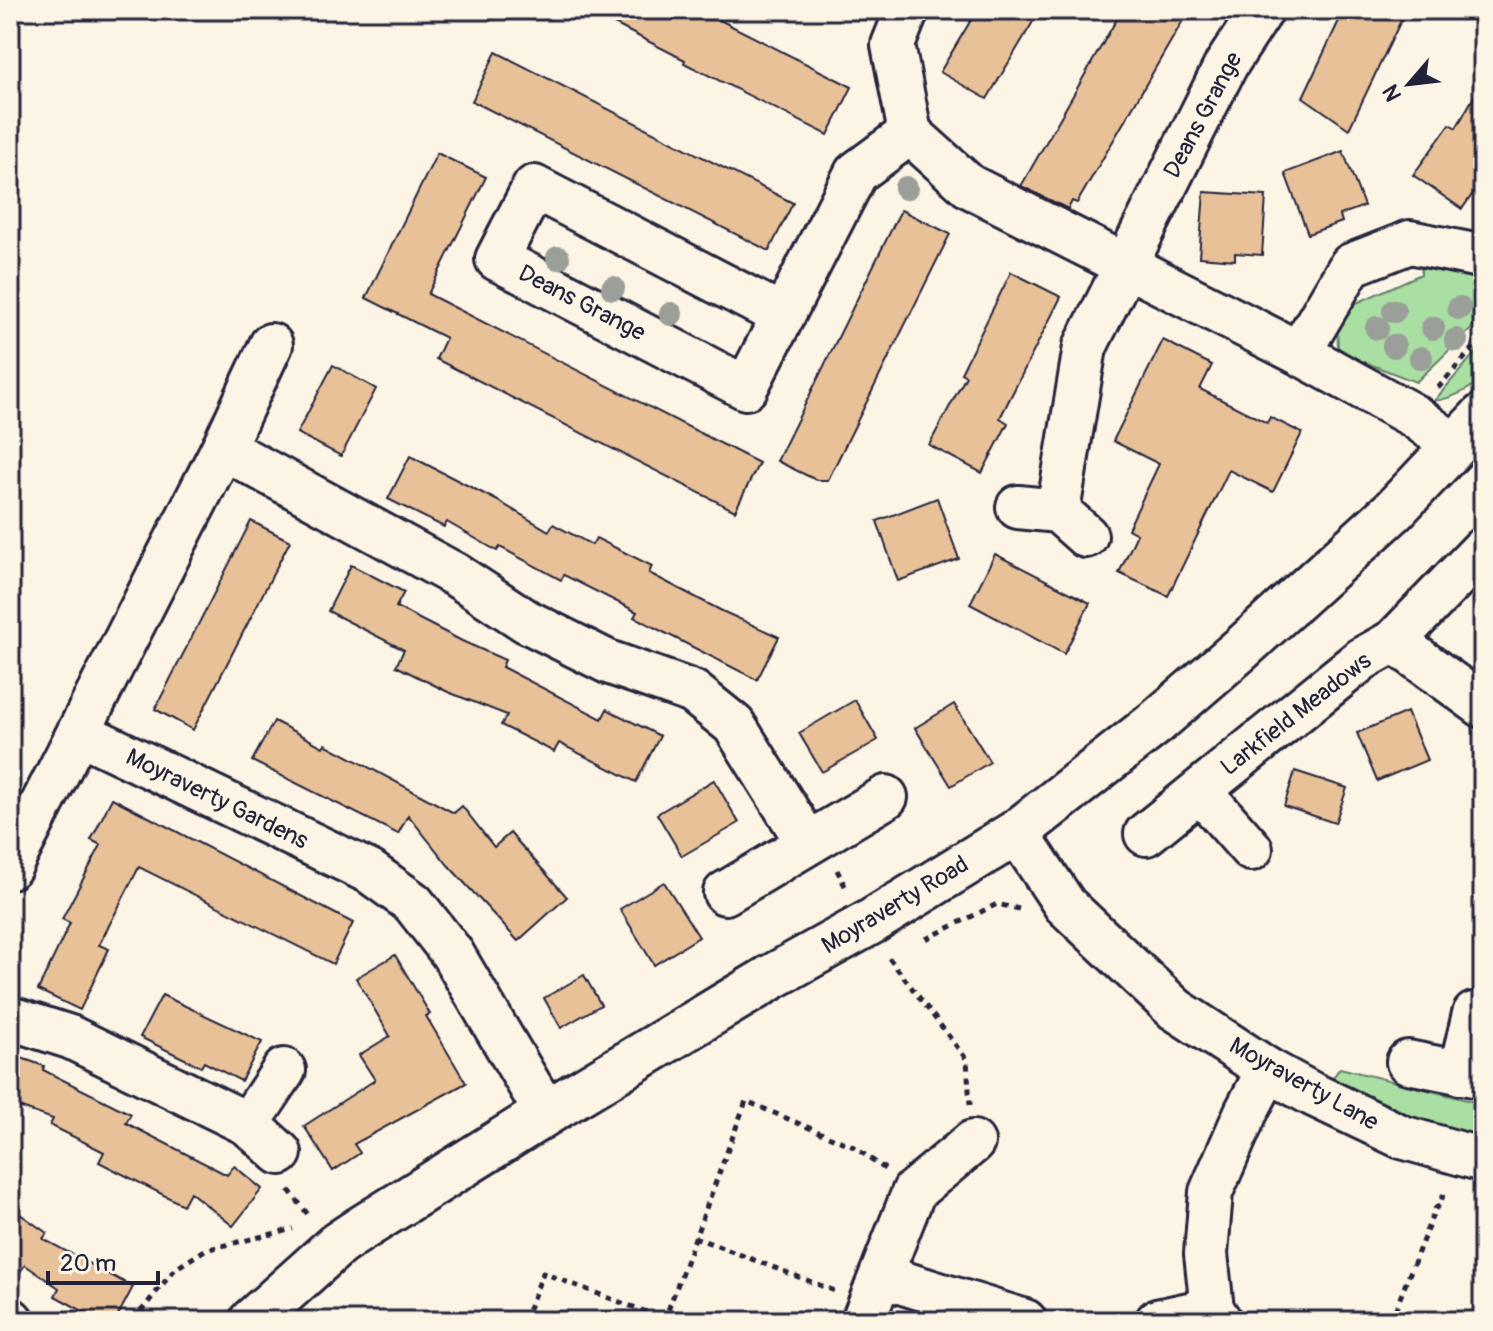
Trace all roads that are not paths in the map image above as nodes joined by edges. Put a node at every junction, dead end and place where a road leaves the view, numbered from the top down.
1 (907, 10) edge
2 (1262, 10) edge
3 (910, 133) junction
4 (1483, 251) edge
5 (1126, 265) junction
6 (783, 316) junction
7 (271, 345) dead end
8 (1299, 353) junction
9 (1469, 431) edge
10 (223, 448) junction
11 (1054, 518) dead end
12 (1483, 549) edge
13 (1394, 641) junction
14 (1483, 706) edge
15 (80, 733) junction
16 (1200, 791) junction
17 (886, 797) dead end
18 (1017, 832) junction
19 (1146, 834) dead end
20 (807, 842) junction
21 (1251, 849) dead end
22 (10, 867) edge
23 (725, 893) dead end
24 (1474, 1014) dead end
25 (10, 1018) edge
26 (1408, 1062) dead end
27 (284, 1070) dead end
28 (1268, 1070) junction
29 (1471, 1075) edge
30 (546, 1113) junction
31 (248, 1124) junction
32 (973, 1142) road end
33 (280, 1153) dead end
34 (1483, 1160) edge
35 (871, 1301) edge
36 (1216, 1315) edge
37 (252, 1321) edge
38 (1025, 1321) edge
39 (1157, 1321) edge

1 - 3 street
2 - 5 street, Deans Grange
3 - 5 street
3 - 6 street, Deans Grange
4 - 8 street
5 - 8 street
5 - 11 street, Deans Grange
6 - 6 street, Deans Grange
7 - 10 street
8 - 9 street
9 - 18 street, Moyraverty Road
10 - 15 street
10 - 20 street
12 - 13 street, Larkfield Meadows
13 - 14 street, Larkfield Meadows
13 - 16 street, Larkfield Meadows
15 - 22 street
15 - 30 street, Moyraverty Gardens
16 - 19 street, Larkfield Meadows
16 - 21 street, Larkfield Meadows
17 - 20 street
18 - 28 street, Moyraverty Lane
18 - 30 street, Moyraverty Road
20 - 23 street
24 - 29 street
25 - 31 street
26 - 29 street
27 - 31 street
28 - 34 street, Moyraverty Lane
28 - 36 street
30 - 37 street, Moyraverty Road
31 - 33 street
32 - 35 street
35 - 38 street
36 - 39 street

